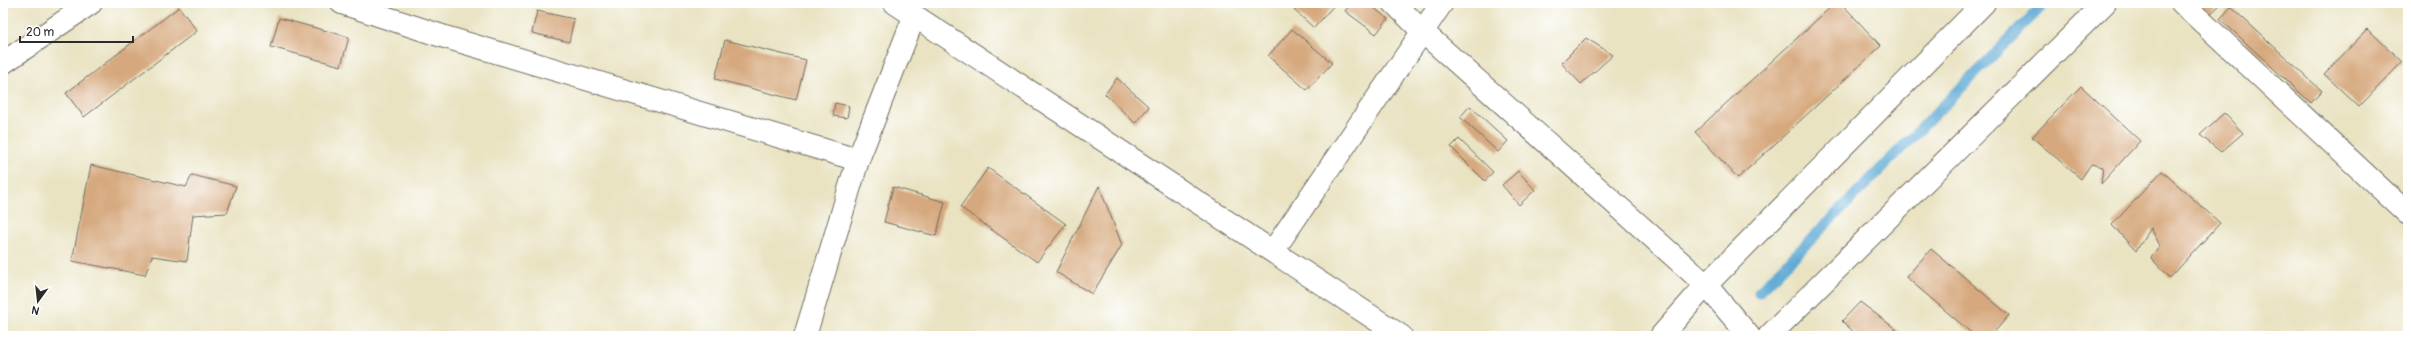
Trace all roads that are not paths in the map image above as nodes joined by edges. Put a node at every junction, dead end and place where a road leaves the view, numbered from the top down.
1 (91, 3) edge
2 (342, 3) edge
3 (895, 3) edge
4 (1394, 3) edge
5 (1442, 3) edge
6 (1984, 3) edge
7 (2105, 3) edge
8 (2182, 3) edge
9 (914, 17) junction
10 (1423, 32) junction
11 (3, 63) edge
12 (858, 160) junction
13 (2408, 214) edge
14 (1273, 251) junction
15 (1706, 285) junction
16 (805, 336) edge
17 (1400, 336) edge
18 (1661, 336) edge
19 (1749, 336) edge
20 (1769, 336) edge

1 - 11 street
2 - 12 street
3 - 9 street
4 - 10 street
5 - 10 street
6 - 15 street
7 - 20 street
8 - 13 street
9 - 12 street
9 - 14 street
10 - 14 street
10 - 15 street
12 - 16 street
14 - 17 street
15 - 18 street
15 - 19 street

